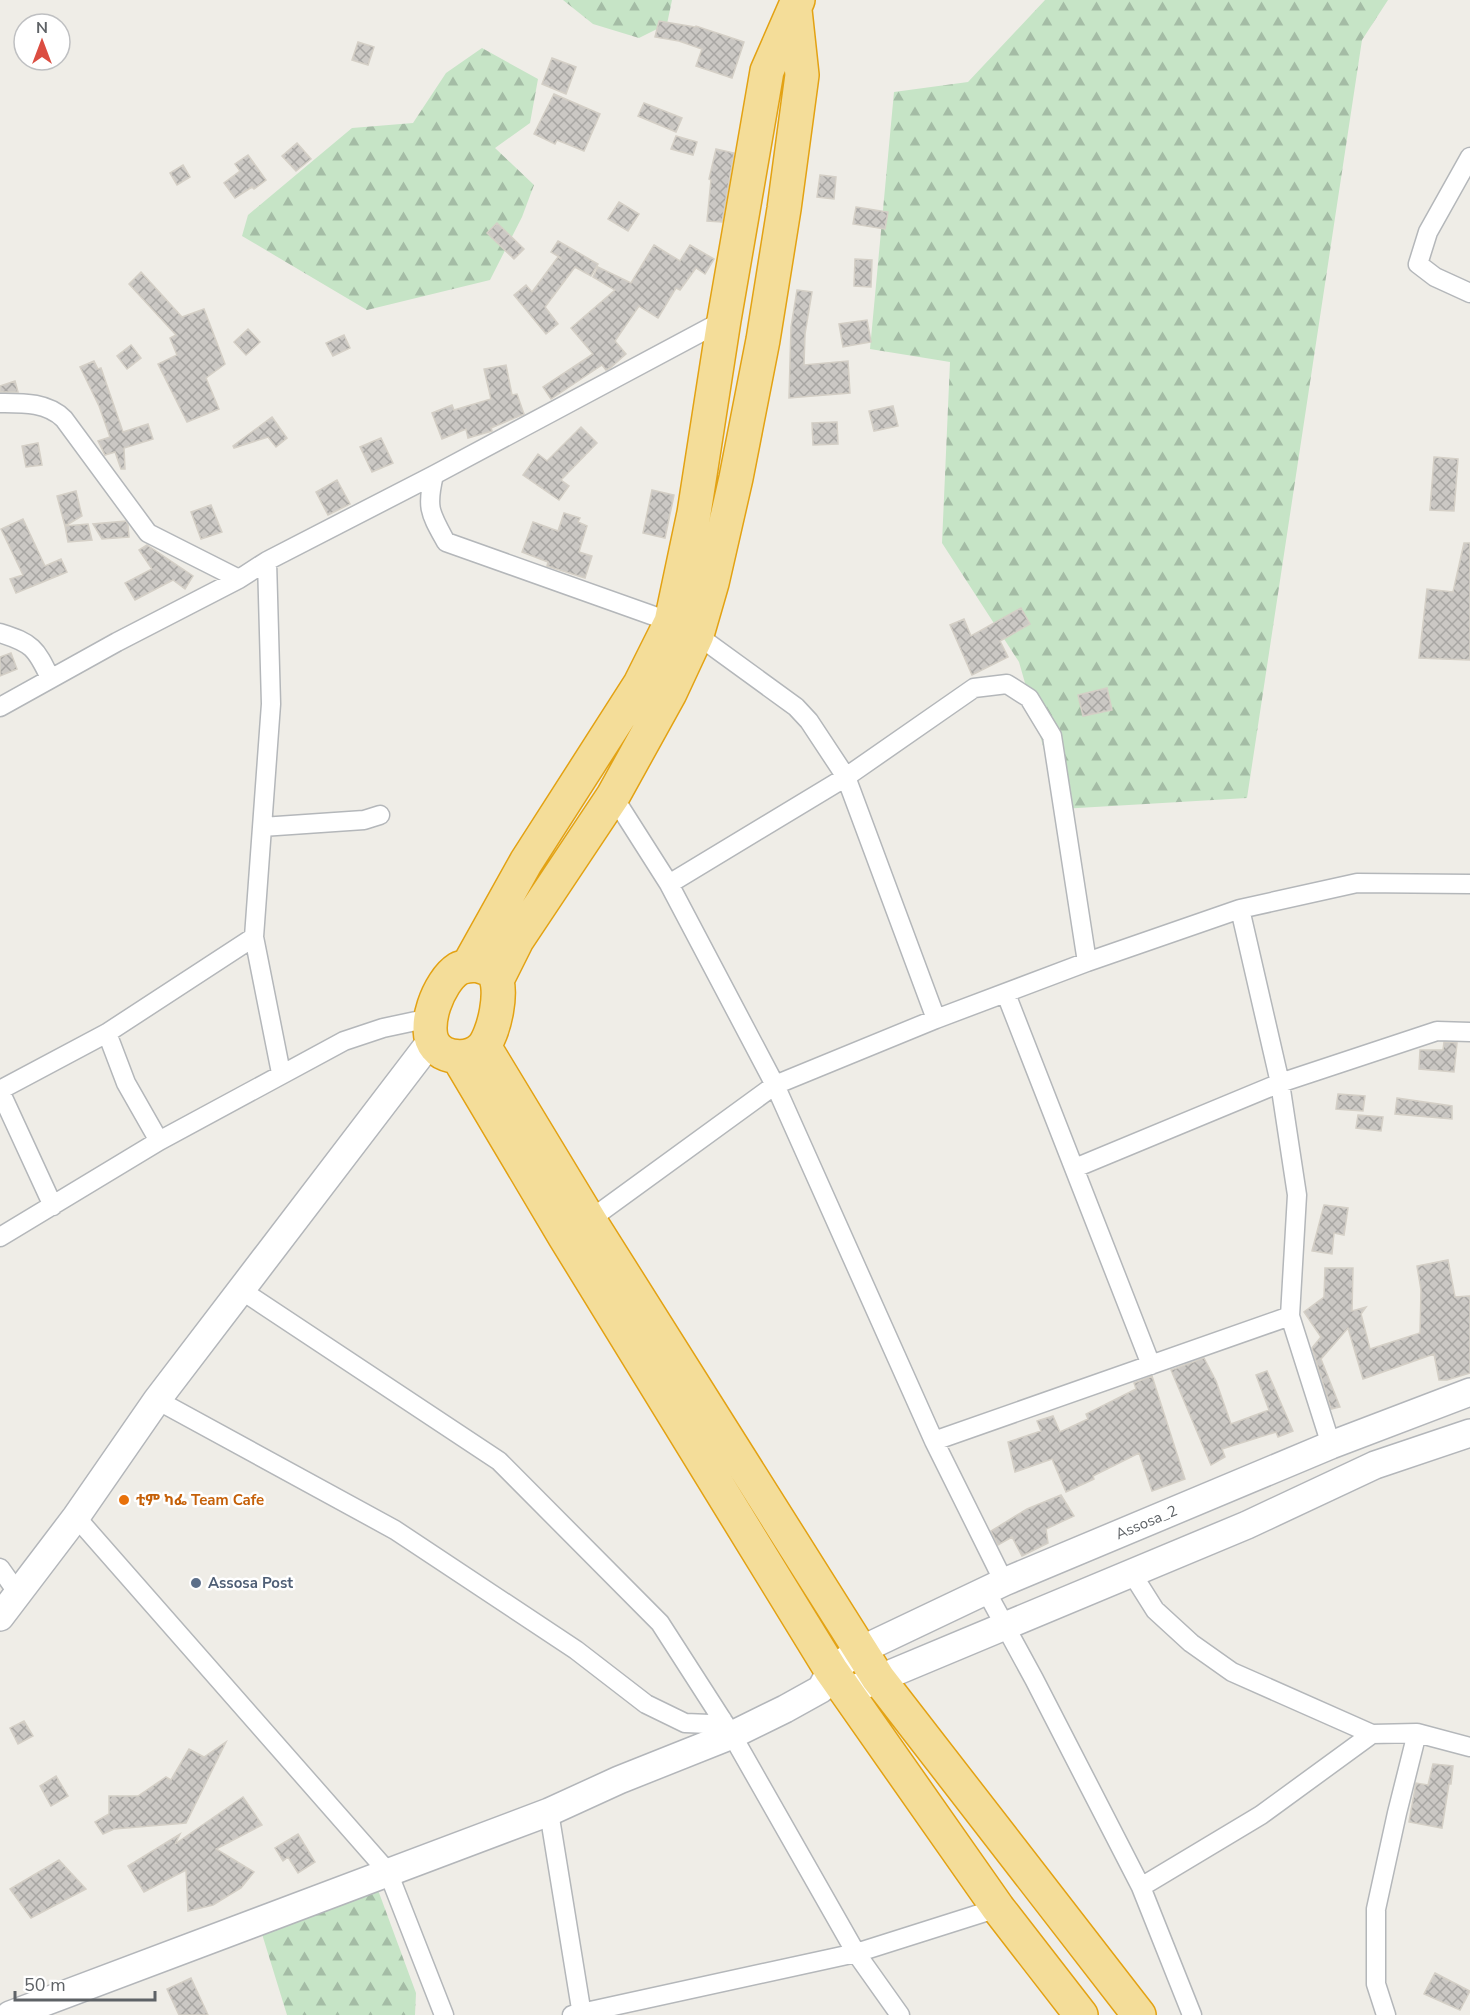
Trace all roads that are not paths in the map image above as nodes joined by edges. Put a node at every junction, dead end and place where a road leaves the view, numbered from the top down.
1 (796, 4) edge
2 (1470, 157) edge
3 (1470, 293) edge
4 (724, 320) junction
5 (0, 404) edge
6 (434, 475) junction
7 (694, 513) junction
8 (727, 518) junction
9 (267, 561) junction
10 (239, 579) junction
11 (684, 628) junction
12 (0, 633) edge
13 (50, 678) junction
14 (0, 707) edge
15 (846, 777) junction
16 (613, 796) junction
17 (380, 815) dead end
18 (262, 827) junction
19 (669, 884) junction
20 (1470, 884) edge
21 (1240, 909) junction
22 (254, 937) junction
23 (1087, 962) junction
24 (468, 966) junction
25 (497, 980) junction
26 (1006, 994) junction
27 (936, 1019) junction
28 (1470, 1032) edge
29 (107, 1033) junction
30 (451, 1040) junction
31 (281, 1073) junction
32 (1280, 1083) junction
33 (775, 1085) junction
34 (0, 1090) edge
35 (159, 1141) junction
36 (1075, 1168) junction
37 (52, 1206) junction
38 (577, 1229) junction
39 (0, 1237) edge
40 (240, 1290) junction
41 (1290, 1317) junction
42 (1151, 1365) junction
43 (1470, 1392) edge
44 (157, 1400) junction
45 (1470, 1433) edge
46 (934, 1441) junction
47 (1331, 1445) junction
48 (76, 1517) junction
49 (0, 1568) edge
50 (1131, 1572) junction
51 (995, 1586) junction
52 (17, 1592) junction
53 (0, 1617) edge
54 (1004, 1625) junction
55 (861, 1650) junction
56 (878, 1678) junction
57 (832, 1684) junction
58 (727, 1727) junction
59 (1417, 1733) junction
60 (1372, 1734) junction
61 (1470, 1747) edge
62 (549, 1812) junction
63 (388, 1872) junction
64 (1141, 1887) junction
65 (998, 1908) junction
66 (856, 1953) junction
67 (579, 2014) edge
68 (10, 2015) edge
69 (444, 2015) edge
70 (900, 2015) edge
71 (1082, 2015) edge
72 (1139, 2015) edge
73 (1192, 2015) edge
74 (1386, 2015) edge

1 - 4 highway
1 - 8 highway
2 - 3 street
4 - 6 street
4 - 7 highway
5 - 10 street
6 - 9 street
6 - 11 street
7 - 8 highway
7 - 11 highway
8 - 11 highway
9 - 10 street
9 - 18 street
10 - 13 street
11 - 15 street
11 - 16 highway
11 - 24 highway
12 - 13 street
13 - 14 street
15 - 19 street
15 - 23 street
15 - 27 street
16 - 19 street
16 - 25 highway
17 - 18 street
18 - 22 street
19 - 33 street
20 - 21 street
21 - 23 street
21 - 32 street
22 - 29 street
22 - 31 street
23 - 26 street
24 - 25 highway
24 - 30 highway
25 - 30 highway
26 - 27 street
26 - 36 street
27 - 33 street
28 - 32 street
29 - 34 street
29 - 35 street
30 - 31 street
30 - 38 highway
30 - 40 street
31 - 35 street
32 - 36 street
32 - 41 street
33 - 38 street
33 - 46 street
34 - 37 street
35 - 37 street
36 - 42 street
37 - 39 street
38 - 55 highway
38 - 57 highway
40 - 44 street
40 - 58 street
41 - 42 street
41 - 47 street
42 - 46 street
43 - 47 street, Assosa_2
44 - 48 street
44 - 58 street
45 - 50 street
46 - 51 street
47 - 51 street, Assosa_2
48 - 52 street
48 - 63 street
49 - 52 street
50 - 54 street
50 - 60 street
51 - 54 street
51 - 55 street, Assosa_2
52 - 53 street
54 - 56 street
54 - 64 street
55 - 56 highway
55 - 57 street, Assosa_2
56 - 57 street
56 - 72 highway
57 - 58 street
57 - 65 highway
58 - 62 street
58 - 66 street
59 - 60 street
59 - 61 street
59 - 74 street
60 - 64 street
62 - 63 street
62 - 67 street
63 - 68 street
63 - 69 street
64 - 73 street
65 - 66 street
65 - 71 highway
66 - 67 street
66 - 70 street

